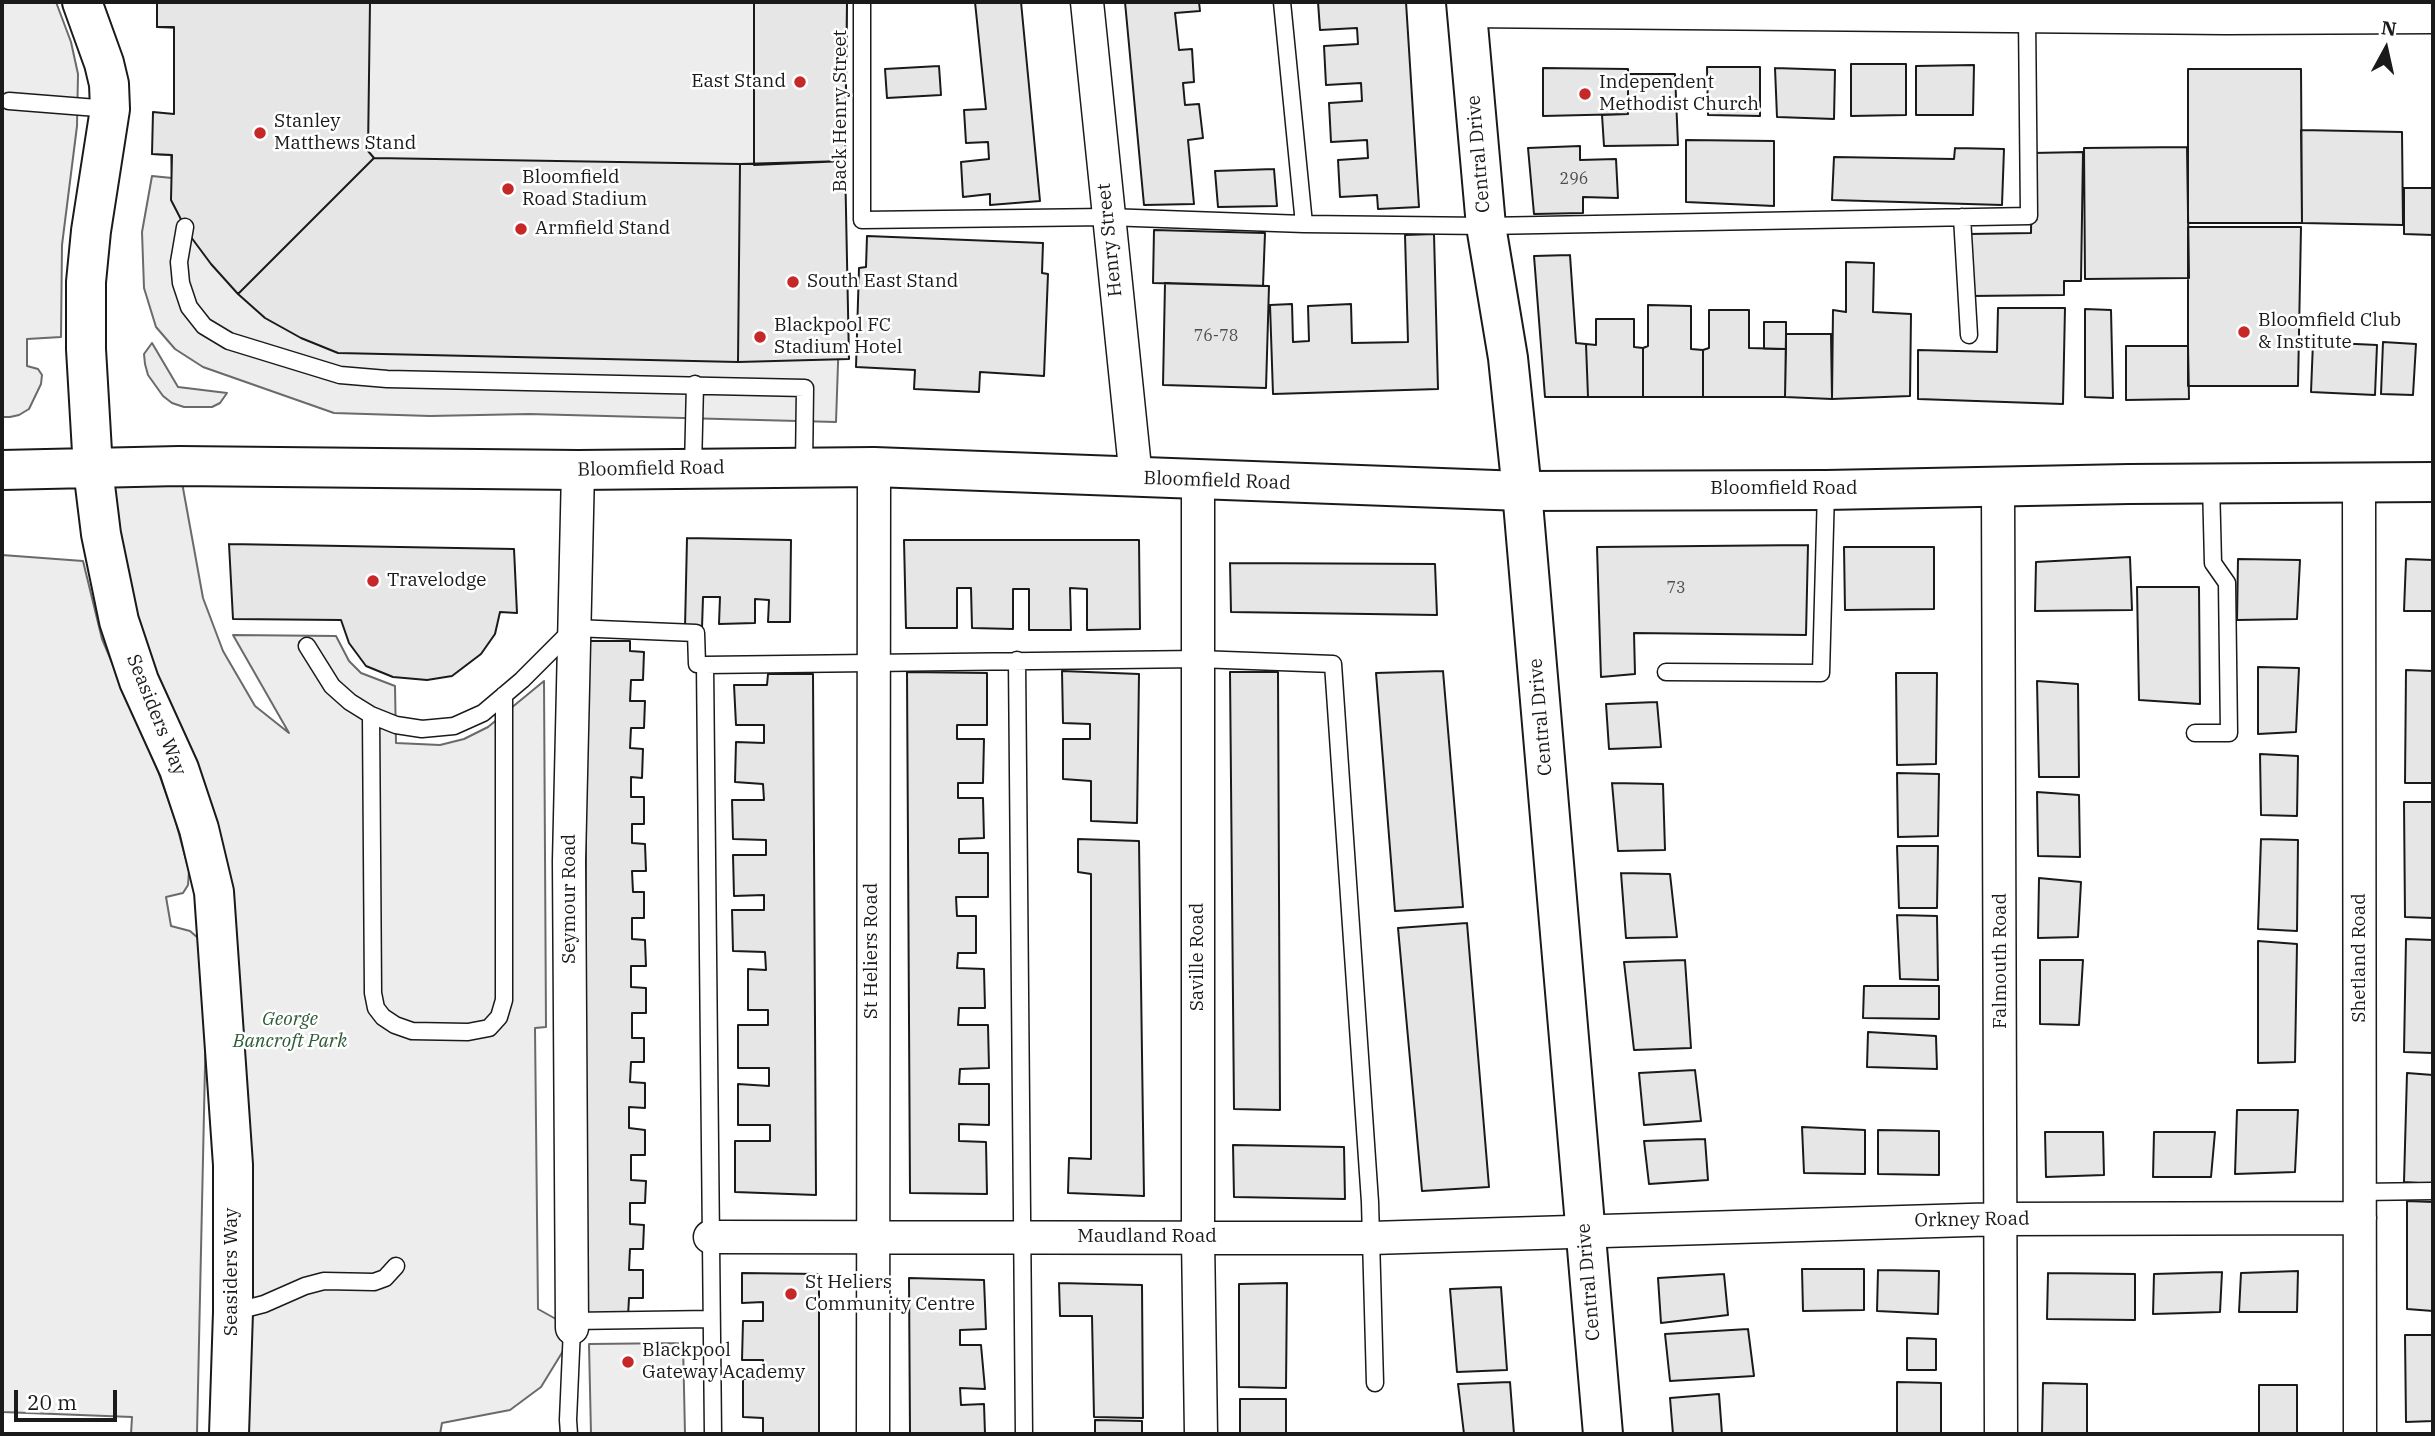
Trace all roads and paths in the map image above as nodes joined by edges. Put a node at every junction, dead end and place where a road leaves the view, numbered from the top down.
1 (82, 2) edge
2 (862, 2) edge
3 (1087, 2) edge
4 (1282, 2) edge
5 (1466, 6) edge
6 (2228, 10) edge
7 (2027, 16) junction
8 (2433, 17) edge
9 (9, 102) dead end
10 (110, 109) junction
11 (1107, 216) junction
12 (1962, 217) junction
13 (1304, 224) junction
14 (1486, 226) junction
15 (185, 227) dead end
16 (1969, 335) dead end
17 (695, 384) junction
18 (804, 467) junction
19 (874, 467) junction
20 (693, 468) junction
21 (93, 469) junction
22 (2, 470) edge
23 (578, 470) junction
24 (1136, 478) junction
25 (1198, 480) junction
26 (2359, 482) junction
27 (2433, 482) edge
28 (2211, 483) junction
29 (1998, 487) junction
30 (1826, 489) junction
31 (1522, 491) junction
32 (574, 628) junction
33 (307, 646) dead end
34 (1198, 659) junction
35 (1017, 660) junction
36 (873, 662) junction
37 (705, 665) junction
38 (1666, 672) dead end
39 (504, 695) junction
40 (371, 715) junction
41 (2196, 733) dead end
42 (2433, 1191) edge
43 (2360, 1205) junction
44 (2002, 1219) junction
45 (1585, 1233) junction
46 (710, 1237) junction
47 (1024, 1237) junction
48 (872, 1238) junction
49 (1198, 1238) junction
50 (1371, 1238) junction
51 (396, 1266) dead end
52 (233, 1312) junction
53 (711, 1319) junction
54 (572, 1325) junction
55 (1375, 1383) dead end
56 (229, 1434) edge
57 (569, 1434) edge
58 (713, 1434) edge
59 (873, 1434) edge
60 (1024, 1434) edge
61 (1201, 1434) edge
62 (1604, 1434) edge
63 (2000, 1434) edge
64 (2360, 1434) edge

1 - 10 street, Seasiders Way
2 - 11 lane, Back Henry Street
3 - 11 street, Henry Street
4 - 13 lane
5 - 7 street
5 - 14 street, Central Drive
6 - 7 street
6 - 8 street
7 - 12 lane
9 - 10 lane
10 - 21 street, Seasiders Way
11 - 13 lane
11 - 24 street, Henry Street
12 - 14 lane
12 - 16 lane
13 - 14 lane
14 - 31 street, Central Drive
15 - 17 lane
17 - 18 lane
17 - 20 lane
18 - 19 street, Bloomfield Road
18 - 20 street, Bloomfield Road
19 - 24 street, Bloomfield Road
19 - 36 street, St Heliers Road
20 - 23 street, Bloomfield Road
21 - 22 street, Bloomfield Road
21 - 23 street, Bloomfield Road
21 - 52 street, Seasiders Way
23 - 32 street, Seymour Road
24 - 25 street, Bloomfield Road
25 - 31 street, Bloomfield Road
25 - 34 street, Saville Road
26 - 27 street, Bloomfield Road
26 - 28 street, Bloomfield Road
26 - 43 street, Shetland Road
28 - 29 street, Bloomfield Road
28 - 41 lane
29 - 30 street, Bloomfield Road
29 - 44 street, Falmouth Road
30 - 31 street, Bloomfield Road
30 - 38 lane
31 - 45 street, Central Drive
32 - 37 lane
32 - 39 lane
32 - 54 street, Seymour Road
33 - 40 lane
34 - 35 lane
34 - 49 street, Saville Road
34 - 50 lane
35 - 36 lane
35 - 47 lane
36 - 37 lane
36 - 48 street, St Heliers Road
37 - 46 lane
39 - 40 lane
39 - 40 lane
42 - 43 lane
43 - 44 street, Orkney Road
43 - 64 street, Shetland Road
44 - 45 street, Orkney Road
44 - 63 street, Falmouth Road
45 - 50 street, Maudland Road
45 - 62 street, Central Drive
46 - 48 street, Maudland Road
46 - 53 lane
47 - 48 street, Maudland Road
47 - 49 street, Maudland Road
47 - 60 lane
48 - 59 street, St Heliers Road
49 - 50 street, Maudland Road
49 - 61 street, Saville Road
50 - 55 lane
51 - 52 lane
52 - 56 street, Seasiders Way
53 - 54 lane
53 - 58 lane
54 - 57 lane

